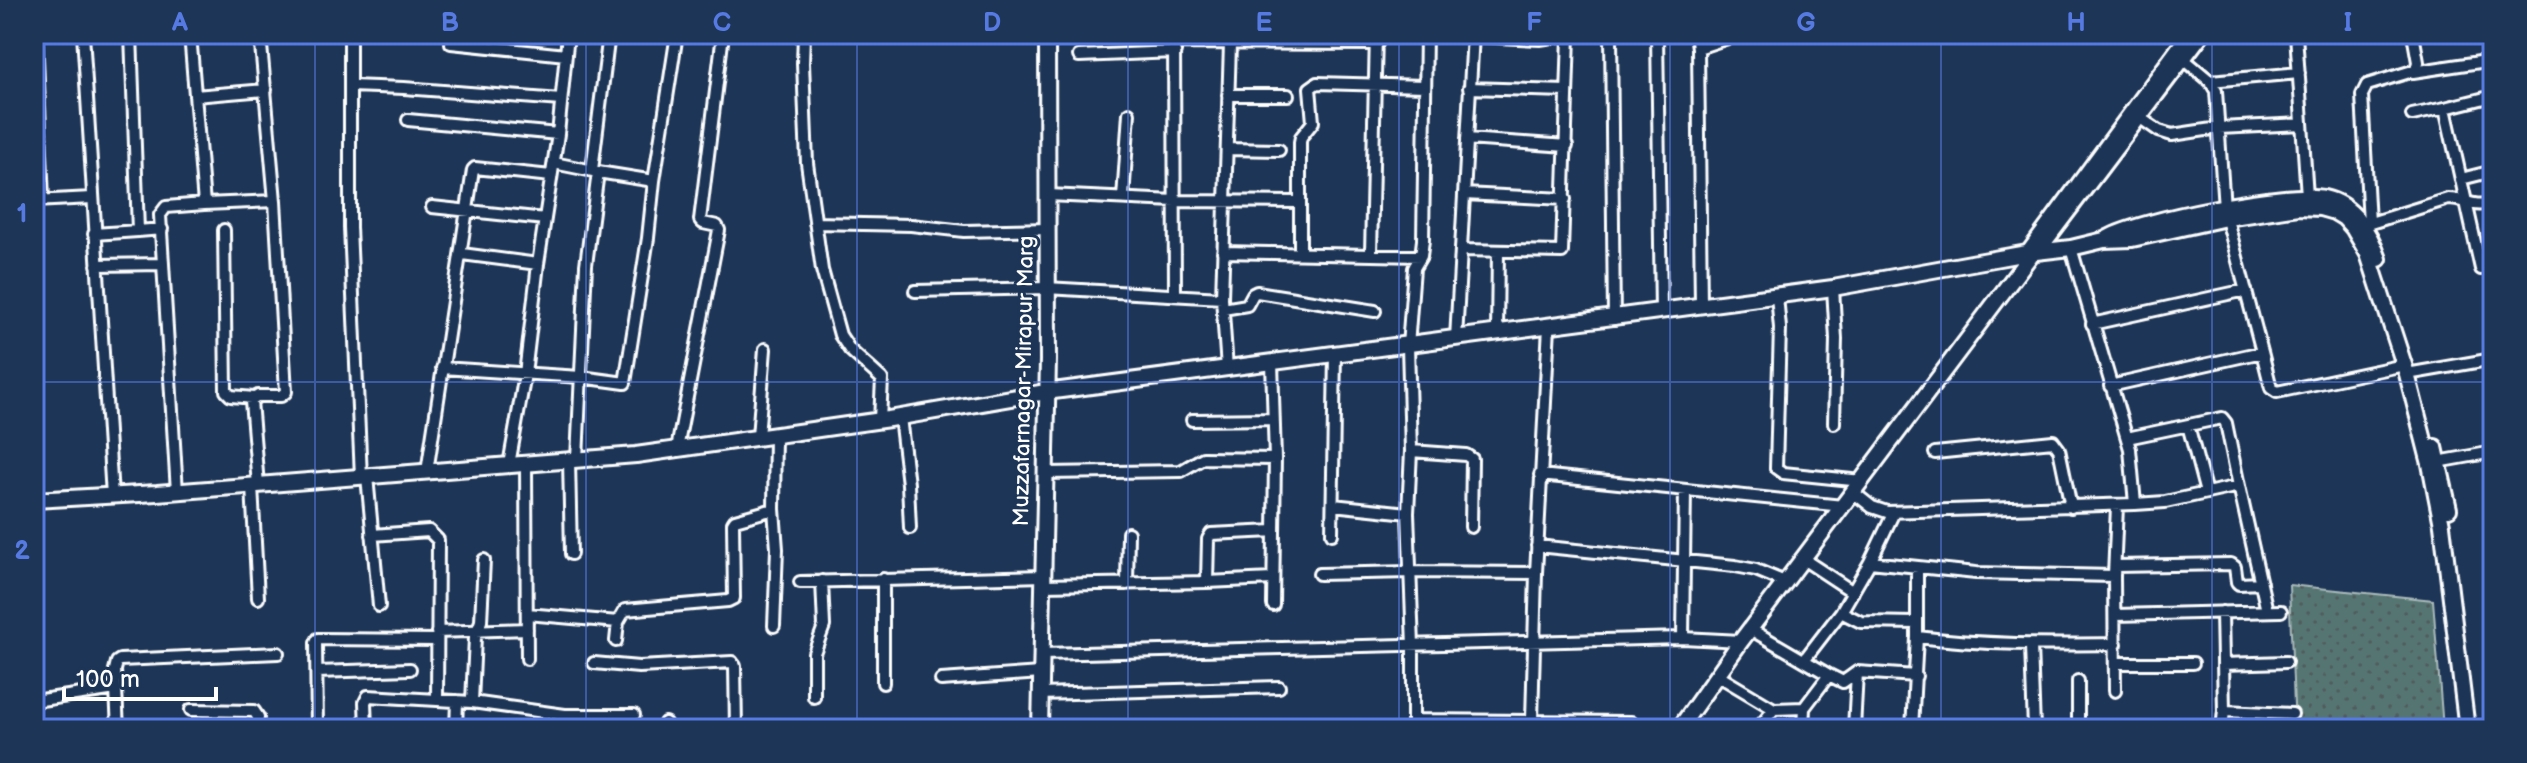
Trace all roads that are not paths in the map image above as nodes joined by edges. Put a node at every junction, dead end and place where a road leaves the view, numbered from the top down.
1 (36, 34) edge
2 (83, 34) edge
3 (131, 34) edge
4 (248, 34) edge
5 (260, 34) edge
6 (350, 34) edge
7 (568, 34) edge
8 (609, 34) edge
9 (677, 34) edge
10 (723, 34) edge
11 (804, 34) edge
12 (1047, 34) edge
13 (1426, 34) edge
14 (1571, 34) edge
15 (1611, 34) edge
16 (1657, 34) edge
17 (1696, 34) edge
18 (1740, 34) edge
19 (2188, 34) edge
20 (2203, 34) edge
21 (2413, 34) edge
22 (190, 35) edge
23 (1473, 35) edge
24 (2297, 35) edge
25 (1554, 36) edge
26 (1376, 39) edge
27 (451, 43) dead end
28 (1174, 43) edge
29 (1230, 44) junction
30 (1698, 48) junction
31 (566, 55) junction
32 (2180, 55) junction
33 (1079, 56) dead end
34 (2493, 60) edge
35 (2411, 72) junction
36 (2299, 73) junction
37 (2210, 81) junction
38 (350, 86) junction
39 (1376, 86) junction
40 (1425, 86) junction
41 (1469, 88) junction
42 (266, 90) junction
43 (1567, 91) junction
44 (1228, 95) junction
45 (1288, 95) dead end
46 (195, 96) junction
47 (2493, 96) edge
48 (561, 100) junction
49 (2445, 108) junction
50 (1129, 113) dead end
51 (2135, 114) junction
52 (2412, 115) dead end
53 (408, 120) dead end
54 (2302, 124) junction
55 (2219, 128) junction
56 (558, 134) junction
57 (1467, 139) junction
58 (1567, 146) junction
59 (1227, 149) junction
60 (1279, 150) dead end
61 (554, 163) junction
62 (595, 171) junction
63 (2493, 171) edge
64 (551, 176) junction
65 (2461, 179) junction
66 (654, 181) junction
67 (1464, 194) junction
68 (1048, 195) junction
69 (2307, 196) junction
70 (92, 198) junction
71 (1123, 198) junction
72 (1565, 199) junction
73 (38, 200) edge
74 (1225, 200) junction
75 (275, 201) junction
76 (1175, 201) junction
77 (1299, 202) junction
78 (2465, 202) junction
79 (2493, 203) edge
80 (204, 204) junction
81 (432, 207) dead end
82 (467, 210) junction
83 (2225, 213) junction
84 (545, 219) junction
85 (815, 223) junction
86 (2362, 225) junction
87 (162, 229) junction
88 (1048, 229) junction
89 (224, 230) dead end
90 (138, 231) junction
91 (94, 234) junction
92 (2071, 248) junction
93 (1462, 250) junction
94 (1498, 251) junction
95 (1223, 252) junction
96 (1300, 252) junction
97 (2033, 252) junction
98 (1371, 253) junction
99 (462, 254) junction
100 (1421, 256) junction
101 (163, 264) junction
102 (538, 264) junction
103 (97, 265) junction
104 (2481, 269) dead end
105 (1046, 288) junction
106 (1833, 288) junction
107 (2246, 290) junction
108 (915, 291) dead end
109 (1175, 295) junction
110 (1777, 296) junction
111 (1223, 303) junction
112 (1701, 306) junction
113 (1375, 311) dead end
114 (1661, 312) junction
115 (1614, 319) junction
116 (2092, 324) junction
117 (1549, 326) junction
118 (1497, 334) junction
119 (1456, 339) junction
120 (1408, 346) junction
121 (765, 349) dead end
122 (2262, 352) junction
123 (1335, 353) junction
124 (2493, 359) edge
125 (1272, 363) junction
126 (442, 368) junction
127 (1227, 369) junction
128 (2409, 371) junction
129 (525, 374) junction
130 (581, 377) junction
131 (2110, 386) junction
132 (1046, 392) junction
133 (254, 398) junction
134 (900, 417) junction
135 (1273, 419) junction
136 (880, 420) junction
137 (1192, 420) dead end
138 (1834, 423) dead end
139 (2188, 425) junction
140 (775, 435) junction
141 (758, 437) junction
142 (2127, 438) junction
143 (677, 449) junction
144 (1411, 451) junction
145 (2493, 452) edge
146 (1935, 453) dead end
147 (1275, 459) junction
148 (573, 460) junction
149 (2434, 463) junction
150 (526, 464) junction
151 (509, 465) junction
152 (427, 472) junction
153 (1046, 473) junction
154 (1540, 475) junction
155 (364, 477) junction
156 (255, 486) junction
157 (1857, 486) junction
158 (2239, 486) junction
159 (1685, 490) junction
160 (177, 492) junction
161 (2206, 493) junction
162 (112, 496) junction
163 (34, 500) edge
164 (2135, 504) junction
165 (1333, 505) junction
166 (1843, 506) junction
167 (2117, 506) junction
168 (2071, 507) junction
169 (774, 509) junction
170 (1894, 512) junction
171 (1408, 513) junction
172 (1471, 527) dead end
173 (910, 528) dead end
174 (1274, 531) junction
175 (1128, 533) dead end
176 (1332, 534) dead end
177 (372, 535) junction
178 (1537, 546) junction
179 (571, 554) dead end
180 (1803, 559) junction
181 (484, 560) dead end
182 (1870, 562) junction
183 (1684, 563) junction
184 (1917, 567) junction
185 (2114, 571) junction
186 (1410, 572) junction
187 (1536, 573) junction
188 (1319, 574) dead end
189 (883, 579) junction
190 (1273, 579) junction
191 (1044, 580) junction
192 (822, 581) junction
193 (800, 582) dead end
194 (1207, 582) junction
195 (1785, 582) junction
196 (2261, 583) junction
197 (1127, 584) junction
198 (1853, 592) junction
199 (258, 598) dead end
200 (1273, 605) dead end
201 (379, 606) dead end
202 (2267, 611) junction
203 (2281, 611) dead end
204 (1841, 612) junction
205 (2222, 612) junction
206 (527, 614) junction
207 (2115, 615) junction
208 (618, 622) junction
209 (1916, 623) junction
210 (774, 626) dead end
211 (478, 629) junction
212 (527, 629) junction
213 (1746, 635) junction
214 (437, 636) junction
215 (1917, 637) junction
216 (1683, 638) junction
217 (616, 641) dead end
218 (1533, 642) junction
219 (2116, 644) junction
220 (1413, 646) junction
221 (2031, 646) junction
222 (278, 653) dead end
223 (1042, 654) junction
224 (527, 659) dead end
225 (1804, 660) junction
226 (2286, 662) dead end
227 (594, 663) dead end
228 (2116, 663) junction
229 (2193, 663) dead end
230 (2223, 664) junction
231 (410, 669) dead end
232 (317, 672) junction
233 (1857, 672) junction
234 (1041, 673) junction
235 (1717, 675) junction
236 (1829, 675) junction
237 (1916, 676) junction
238 (941, 680) dead end
239 (2078, 681) dead end
240 (883, 683) dead end
241 (1279, 687) dead end
242 (116, 689) junction
243 (2115, 691) dead end
244 (1039, 694) junction
245 (814, 697) dead end
246 (437, 700) junction
247 (34, 701) edge
248 (457, 701) junction
249 (472, 702) junction
250 (1804, 708) junction
251 (1774, 709) junction
252 (191, 710) dead end
253 (2224, 711) junction
254 (2292, 714) dead end
255 (565, 715) junction
256 (634, 715) dead end
257 (1532, 720) junction
258 (1631, 722) dead end
259 (1413, 724) edge
260 (1516, 724) edge
261 (1550, 724) edge
262 (118, 729) edge
263 (257, 729) edge
264 (317, 729) edge
265 (366, 729) edge
266 (456, 729) edge
267 (564, 729) edge
268 (736, 729) edge
269 (1040, 729) edge
270 (1679, 729) edge
271 (1758, 729) edge
272 (1803, 729) edge
273 (1854, 729) edge
274 (1912, 729) edge
275 (1966, 729) edge
276 (1994, 729) edge
277 (2034, 729) edge
278 (2078, 729) edge
279 (2222, 729) edge
280 (2467, 729) edge
281 (2477, 729) edge

1 - 73 street
2 - 70 street
3 - 90 street
4 - 22 street
5 - 42 street
6 - 38 street
7 - 31 street
8 - 62 street
9 - 66 street
10 - 143 street
11 - 85 street
12 - 68 main road, Muzzafarnagar-Mirapur Marg
13 - 40 street
14 - 25 street
14 - 43 street
15 - 115 street
16 - 114 street
17 - 30 street
18 - 30 street
19 - 32 street
20 - 32 street
21 - 35 street
22 - 46 street
23 - 25 street
23 - 41 street
24 - 36 street
26 - 29 street
26 - 39 street
27 - 31 street
28 - 29 street
28 - 33 street
28 - 76 street
29 - 44 street
30 - 112 street
31 - 48 street
32 - 37 street
32 - 51 street
34 - 35 street
35 - 86 street
36 - 37 street
36 - 54 street
37 - 55 street
38 - 48 street
38 - 155 street
39 - 40 street
39 - 77 street
39 - 98 street
40 - 100 street
41 - 43 street
41 - 57 street
42 - 46 street
42 - 75 street
43 - 58 street
44 - 45 street
44 - 59 street
46 - 80 street
47 - 49 street
48 - 56 street
49 - 52 street
49 - 65 street
50 - 71 street
51 - 55 street
51 - 97 street
53 - 56 street
54 - 55 street
54 - 69 street
55 - 83 street
56 - 61 street
57 - 58 street
57 - 67 street
58 - 72 street
59 - 60 street
59 - 74 street
61 - 62 street
61 - 64 street
62 - 66 street
62 - 130 street
63 - 65 street
64 - 82 street
64 - 84 street
65 - 78 street
66 - 130 street
67 - 72 street
67 - 93 street
68 - 71 street
68 - 88 main road, Muzzafarnagar-Mirapur Marg
69 - 83 main road
69 - 86 main road
70 - 73 street
70 - 91 street
71 - 76 street
72 - 94 street
74 - 76 street
74 - 77 street
74 - 95 street
75 - 80 street
75 - 133 street
76 - 109 street
77 - 96 street
78 - 79 street
78 - 86 street
78 - 104 street
80 - 87 street
81 - 82 street
82 - 84 street
82 - 99 street
83 - 86 main road
83 - 92 main road
83 - 107 street
84 - 102 street
85 - 88 street
85 - 136 street
86 - 128 main road
87 - 90 street
87 - 101 street
88 - 105 main road, Muzzafarnagar-Mirapur Marg
89 - 133 street
90 - 91 street
91 - 103 street
92 - 97 main road
92 - 116 street
93 - 94 street
93 - 119 street
94 - 118 street
95 - 96 street
95 - 111 street
96 - 98 street
97 - 106 main road
97 - 157 main road
98 - 100 street
99 - 102 street
99 - 126 street
100 - 120 street
101 - 103 street
101 - 160 street
102 - 129 street
103 - 162 street
105 - 108 street
105 - 109 street
105 - 132 main road, Muzzafarnagar-Mirapur Marg
106 - 110 main road
106 - 138 street
107 - 116 street
107 - 122 street
109 - 111 street
110 - 112 main road
110 - 157 street
111 - 113 street
111 - 127 street
112 - 114 main road
114 - 115 main road
115 - 117 main road
116 - 131 street
117 - 118 main road
117 - 154 street
118 - 119 main road
119 - 120 main road
120 - 123 main road
120 - 144 street
121 - 141 street
122 - 128 street
122 - 131 street
123 - 125 main road
123 - 165 street
124 - 128 street
125 - 127 main road
125 - 135 street
126 - 129 street
126 - 152 street
127 - 132 main road
128 - 149 main road
129 - 130 street
129 - 151 street
130 - 148 street
131 - 142 street
132 - 134 main road
132 - 153 main road, Muzzafarnagar-Mirapur Marg
133 - 156 street
134 - 136 main road
134 - 173 street
135 - 137 street
135 - 147 street
136 - 140 main road
139 - 142 street
139 - 158 street
139 - 161 street
140 - 141 main road
140 - 169 street
141 - 143 main road
142 - 164 street
143 - 148 main road
144 - 171 street
144 - 172 street
145 - 149 street
146 - 168 street
147 - 153 street
147 - 174 street
148 - 150 main road
148 - 179 street
149 - 280 main road
149 - 281 main road
150 - 151 main road
150 - 206 street
151 - 152 main road
152 - 155 main road
153 - 191 main road, Muzzafarnagar-Mirapur Marg
154 - 159 street
154 - 178 street
155 - 156 main road
155 - 177 street
156 - 160 main road
156 - 199 street
157 - 166 main road
157 - 170 street
158 - 161 street
158 - 196 street
159 - 166 street
159 - 183 street
160 - 162 main road
161 - 164 street
162 - 163 main road
164 - 167 street
165 - 171 street
165 - 176 street
166 - 180 main road
167 - 168 street
167 - 185 street
168 - 170 street
169 - 208 street
169 - 210 street
170 - 182 street
171 - 186 street
174 - 190 street
174 - 194 street
175 - 197 street
177 - 201 street
177 - 214 street
178 - 183 street
178 - 187 street
180 - 195 main road
180 - 198 street
181 - 211 street
182 - 184 street
182 - 198 street
183 - 195 street
183 - 216 street
184 - 185 street
184 - 209 street
185 - 196 street
185 - 207 street
186 - 187 street
186 - 188 street
186 - 220 street
187 - 218 street
189 - 191 street
189 - 192 street
189 - 240 street
190 - 194 street
190 - 200 street
191 - 197 street
191 - 223 main road, Muzzafarnagar-Mirapur Marg
192 - 193 street
192 - 245 street
194 - 197 street
195 - 213 main road
196 - 202 street
198 - 204 street
202 - 203 street
202 - 205 street
204 - 209 street
204 - 225 street
205 - 207 street
205 - 230 street
206 - 208 street
206 - 212 street
207 - 219 street
208 - 217 street
209 - 215 street
211 - 212 street
211 - 214 street
211 - 249 street
212 - 224 street
213 - 216 street
213 - 225 street
213 - 235 main road
214 - 232 street
214 - 246 street
215 - 221 street
215 - 237 street
216 - 218 street
218 - 220 street
218 - 257 street
219 - 221 street
219 - 228 street
220 - 223 street
220 - 259 street
221 - 277 street
222 - 242 street
223 - 234 main road, Muzzafarnagar-Mirapur Marg
225 - 236 street
226 - 230 street
227 - 268 street
228 - 229 street
228 - 243 street
230 - 253 street
231 - 232 street
232 - 264 street
233 - 236 street
233 - 237 street
233 - 273 street
234 - 238 street
234 - 244 main road, Muzzafarnagar-Mirapur Marg
235 - 251 street
235 - 270 main road
236 - 250 street
237 - 274 street
239 - 278 street
241 - 244 street
242 - 247 street
242 - 262 street
244 - 269 main road, Muzzafarnagar-Mirapur Marg
246 - 248 street
246 - 265 street
248 - 249 street
248 - 266 street
249 - 255 street
250 - 251 street
250 - 272 street
251 - 271 street
252 - 263 street
253 - 254 street
253 - 279 street
255 - 256 street
255 - 267 street
257 - 260 street
257 - 261 street
258 - 261 street
259 - 260 street
275 - 276 street

